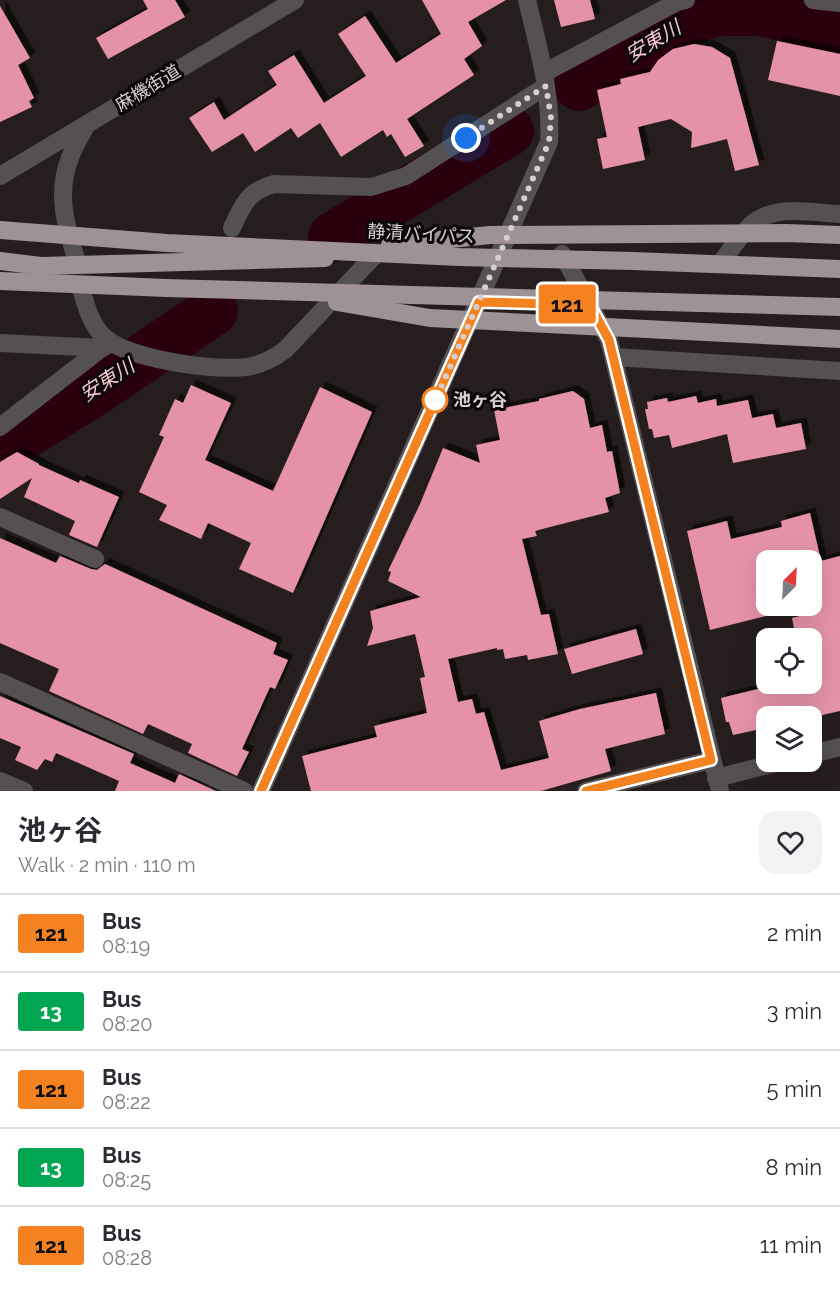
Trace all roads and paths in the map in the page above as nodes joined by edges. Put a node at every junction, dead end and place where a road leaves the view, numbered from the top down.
1 (295, 0) edge
2 (526, 0) edge
3 (686, 0) edge
4 (813, 0) edge
5 (840, 3) edge
6 (545, 79) junction
7 (87, 124) junction
8 (0, 176) edge
9 (840, 214) edge
10 (232, 228) dead end
11 (0, 230) edge
12 (840, 234) edge
13 (328, 251) junction
14 (500, 253) junction
15 (562, 254) junction
16 (374, 256) junction
17 (723, 260) junction
18 (0, 261) edge
19 (78, 265) junction
20 (840, 267) edge
21 (0, 274) edge
22 (0, 281) edge
23 (81, 289) junction
24 (274, 291) junction
25 (337, 297) junction
26 (479, 302) junction
27 (590, 305) junction
28 (840, 307) edge
29 (840, 313) edge
30 (840, 339) edge
31 (0, 343) edge
32 (110, 346) junction
33 (614, 357) junction
34 (840, 370) edge
35 (0, 428) edge
36 (0, 517) edge
37 (95, 559) dead end
38 (0, 682) edge
39 (840, 747) edge
40 (822, 752) edge
41 (711, 760) junction
42 (756, 771) edge
43 (0, 781) edge
44 (718, 784) edge
45 (24, 791) edge
46 (244, 791) edge
47 (261, 791) edge
48 (586, 791) edge

1 - 7 street, 麻機街道
2 - 6 street
3 - 6 street
4 - 5 street
6 - 10 street
6 - 14 street
7 - 8 street, 麻機街道
7 - 19 street
9 - 17 street
11 - 13 highway, 静清バイパス, bridge
12 - 13 highway, bridge
13 - 20 highway, 静清バイパス, bridge
14 - 15 highway
14 - 16 highway
14 - 26 street
15 - 17 highway
15 - 27 street
16 - 19 highway
16 - 25 street
17 - 20 highway
18 - 19 highway
21 - 23 highway
22 - 24 highway, bridge
23 - 25 highway
23 - 32 street
24 - 28 highway, bridge
24 - 30 highway, bridge
25 - 26 highway
25 - 32 street
26 - 27 highway
26 - 47 street
27 - 29 highway
27 - 33 street
31 - 32 street
32 - 35 street
33 - 34 street
33 - 41 street
36 - 37 street
38 - 46 street
39 - 40 street
41 - 44 street
41 - 48 street
42 - 44 street
43 - 45 street

